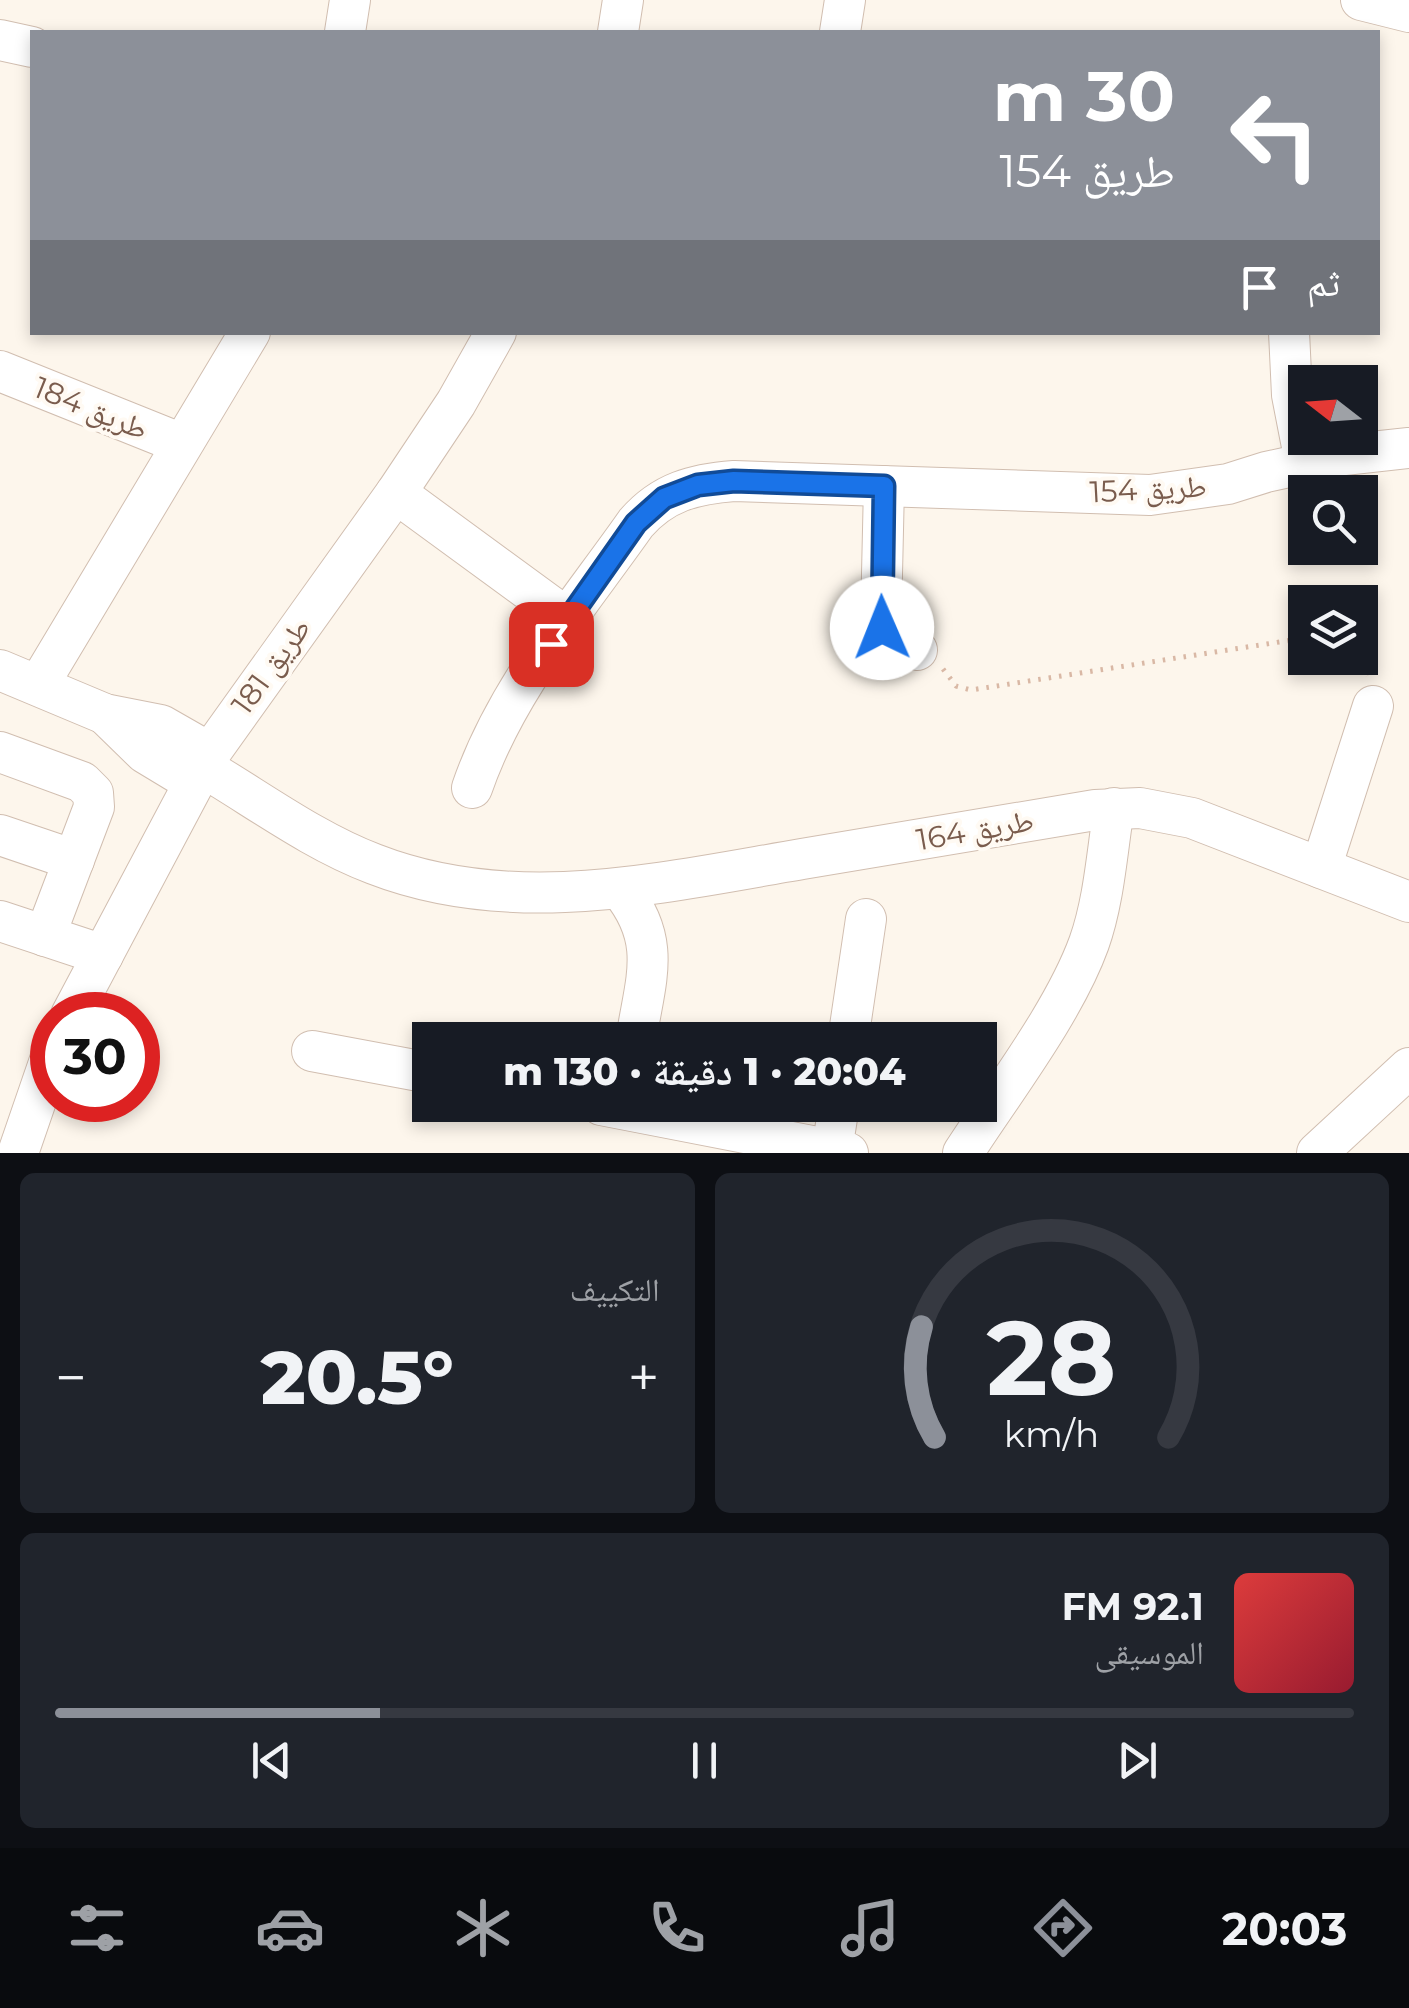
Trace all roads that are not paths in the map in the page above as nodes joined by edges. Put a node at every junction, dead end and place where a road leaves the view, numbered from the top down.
1 (350, 0) edge
2 (623, 0) edge
3 (846, 0) edge
4 (1364, 0) edge
5 (1409, 12) edge
6 (345, 30) edge
7 (618, 30) edge
8 (840, 30) edge
9 (1358, 30) edge
10 (0, 40) edge
11 (30, 48) edge
12 (248, 335) edge
13 (494, 335) edge
14 (1288, 335) edge
15 (0, 371) edge
16 (182, 444) junction
17 (1409, 448) edge
18 (1305, 462) junction
19 (884, 486) junction
20 (396, 493) junction
21 (568, 619) junction
22 (917, 650) road end
23 (0, 670) edge
24 (39, 684) junction
25 (1373, 706) dead end
26 (0, 752) edge
27 (201, 767) junction
28 (472, 788) dead end
29 (1114, 808) junction
30 (0, 835) edge
31 (74, 860) junction
32 (1320, 868) junction
33 (622, 890) junction
34 (1409, 902) edge
35 (866, 919) dead end
36 (0, 921) edge
37 (45, 936) junction
38 (103, 955) junction
39 (83, 992) edge
40 (638, 1022) edge
41 (851, 1022) edge
42 (312, 1051) dead end
43 (1409, 1068) edge
44 (412, 1070) edge
45 (30, 1118) edge
46 (687, 1122) edge
47 (839, 1122) edge
48 (840, 1152) edge
49 (18, 1153) edge
50 (963, 1153) edge
51 (1317, 1153) edge

1 - 6 street
2 - 7 street
3 - 8 street
4 - 5 street
4 - 9 street
10 - 11 street
12 - 16 street
13 - 20 street, طريق 181
14 - 18 street
15 - 16 street, طريق 184
16 - 24 street
17 - 18 street, طريق 154
18 - 19 street, طريق 154
19 - 21 street, طريق 154
19 - 22 street
20 - 21 street
20 - 27 street, طريق 181
21 - 28 street, طريق 154
23 - 24 street
24 - 27 street, طريق 164
25 - 32 street
26 - 31 street
27 - 33 street, طريق 164
27 - 38 street, طريق 181
29 - 32 street, طريق 164
29 - 33 street, طريق 164
29 - 50 street
30 - 31 street
31 - 37 street
32 - 34 street, طريق 164
33 - 40 street
35 - 41 street
36 - 37 street
37 - 38 street
38 - 39 street, طريق 181
42 - 44 street
43 - 51 street
45 - 49 street
46 - 48 street
47 - 48 street

